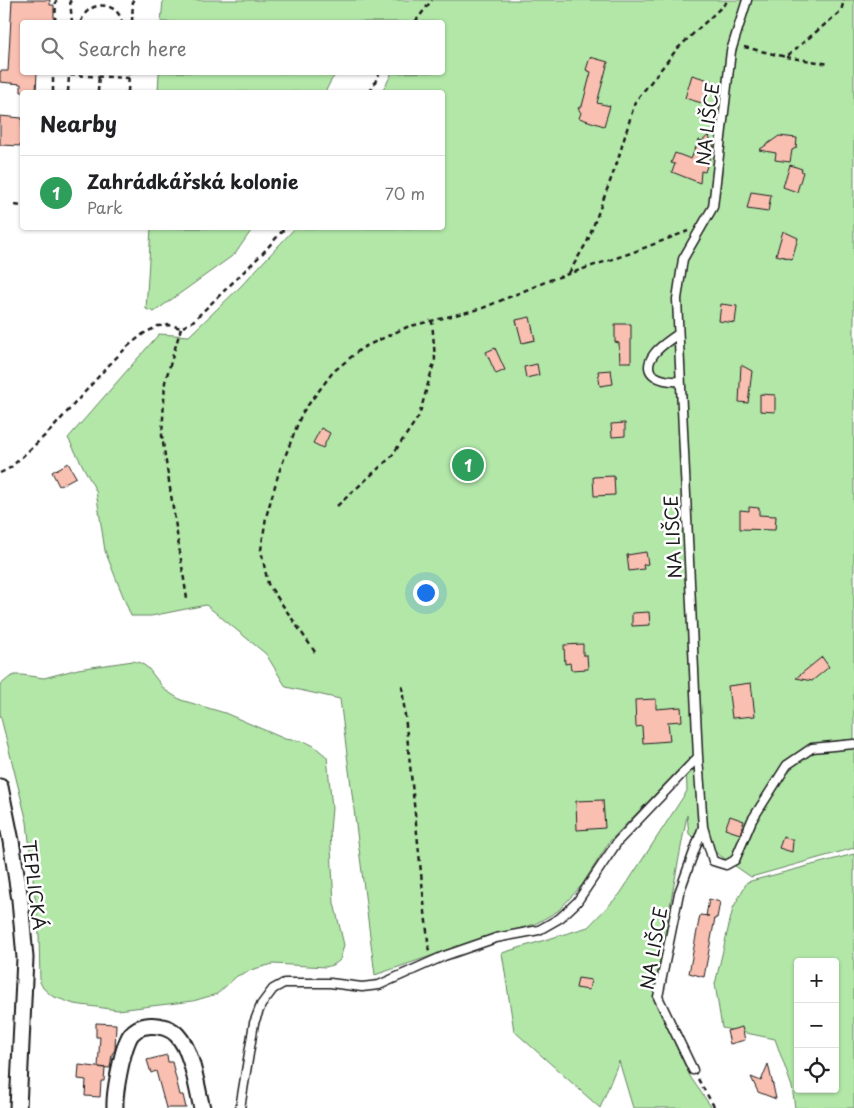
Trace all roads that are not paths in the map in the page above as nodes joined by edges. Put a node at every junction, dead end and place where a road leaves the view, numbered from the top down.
1 (747, 0) edge
2 (678, 334) junction
3 (680, 381) junction
4 (854, 744) edge
5 (698, 757) junction
6 (0, 787) edge
7 (703, 827) junction
8 (693, 1070) road end
9 (18, 1108) edge
10 (115, 1108) edge
11 (202, 1108) edge
12 (240, 1108) edge

1 - 2 lane, NA LIŠCE
2 - 3 lane, NA LIŠCE
2 - 3 lane
3 - 5 lane, NA LIŠCE
4 - 7 lane
5 - 7 lane, NA LIŠCE
5 - 12 lane
6 - 9 street, TEPLICKÁ
7 - 8 lane, NA LIŠCE
10 - 11 street

